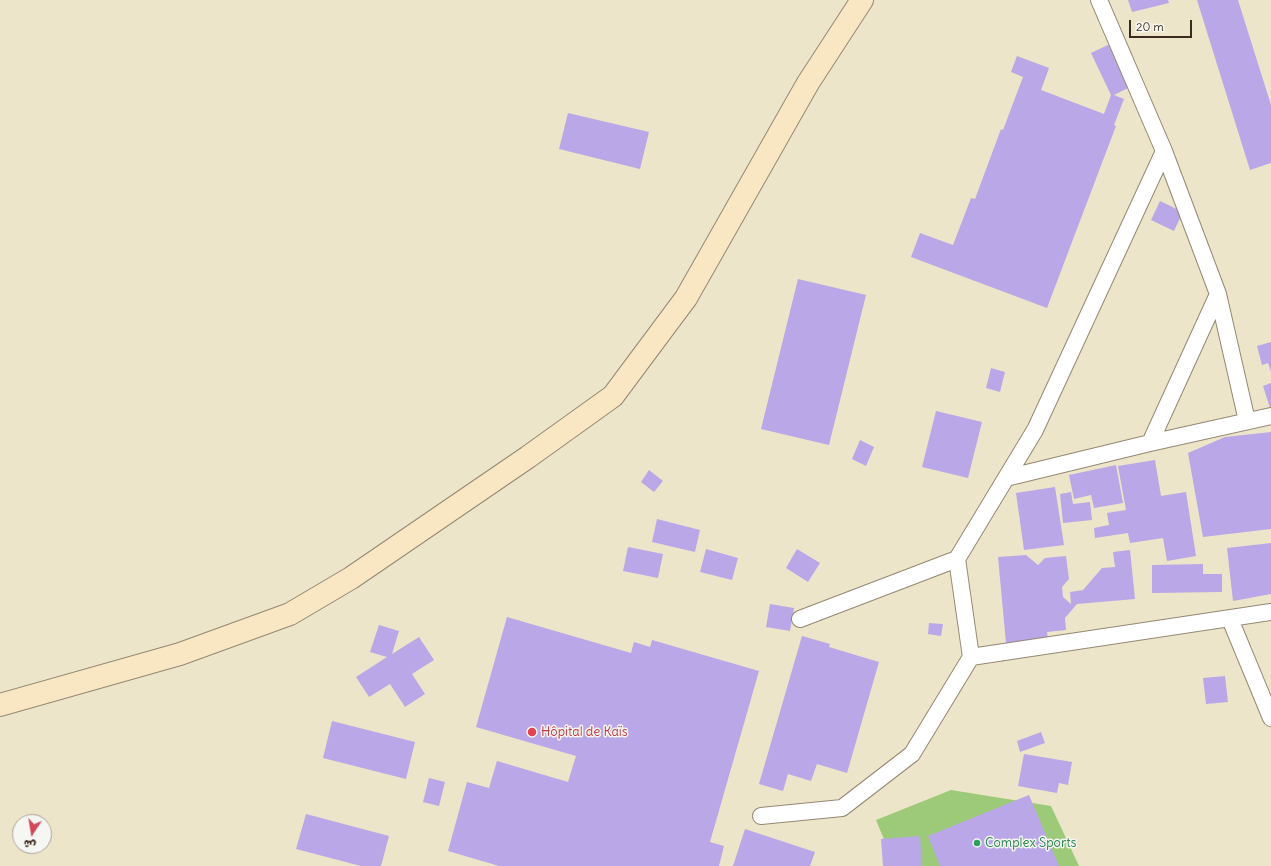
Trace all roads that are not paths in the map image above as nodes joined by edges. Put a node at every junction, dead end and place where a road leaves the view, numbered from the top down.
1 (862, 0) edge
2 (1098, 0) edge
3 (1164, 151) junction
4 (1218, 294) junction
5 (1271, 416) edge
6 (1247, 421) junction
7 (1150, 442) junction
8 (1006, 478) junction
9 (957, 559) junction
10 (1271, 612) edge
11 (800, 619) dead end
12 (1230, 619) junction
13 (972, 657) junction
14 (0, 705) edge
15 (1271, 718) edge
16 (761, 816) dead end

1 - 14 street
2 - 3 street
3 - 4 street
3 - 8 street
4 - 6 street
4 - 7 street
5 - 6 street
6 - 7 street
7 - 8 street
8 - 9 street
9 - 11 street
9 - 13 street
10 - 12 street
12 - 13 street
12 - 15 street
13 - 16 street

